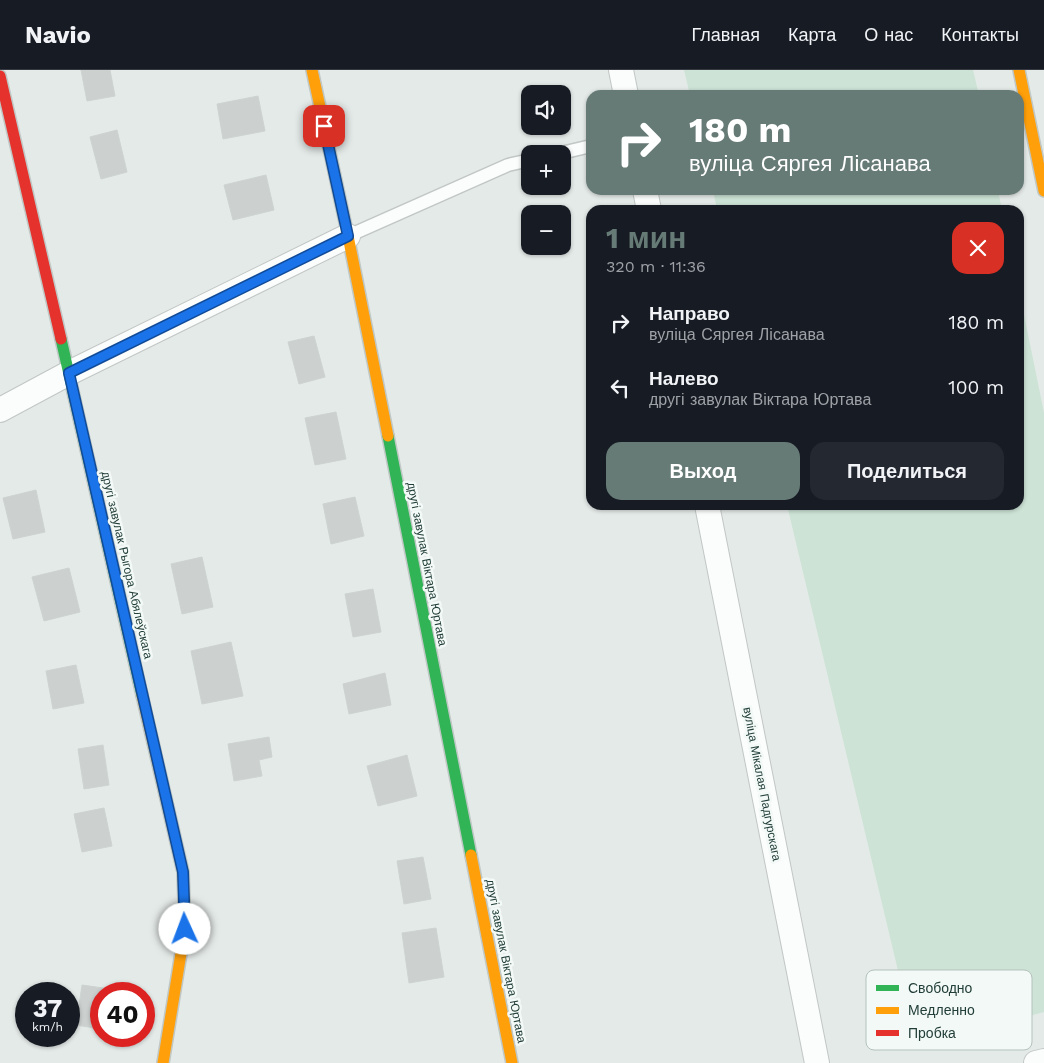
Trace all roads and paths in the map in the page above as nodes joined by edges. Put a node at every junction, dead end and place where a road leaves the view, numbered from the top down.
1 (312, 70) edge
2 (621, 70) edge
3 (1019, 70) edge
4 (0, 76) edge
5 (625, 90) edge
6 (1023, 90) edge
7 (1024, 94) edge
8 (586, 147) edge
9 (571, 151) edge
10 (521, 162) edge
11 (1044, 191) edge
12 (348, 236) junction
13 (69, 373) junction
14 (0, 410) edge
15 (708, 510) edge
16 (1044, 1061) edge
17 (163, 1063) edge
18 (512, 1063) edge
19 (817, 1063) edge
20 (1036, 1063) edge

1 - 12 street, другі завулак Віктара Юртава
2 - 5 street
3 - 6 street
4 - 13 street, другі завулак Рыгора Абялеўскага
7 - 11 street
8 - 9 lane
10 - 12 lane
12 - 13 street
12 - 18 street, другі завулак Віктара Юртава
13 - 14 street
13 - 17 street, другі завулак Рыгора Абялеўскага
15 - 19 street, вуліца Мікалая Падгурскага
16 - 20 street

